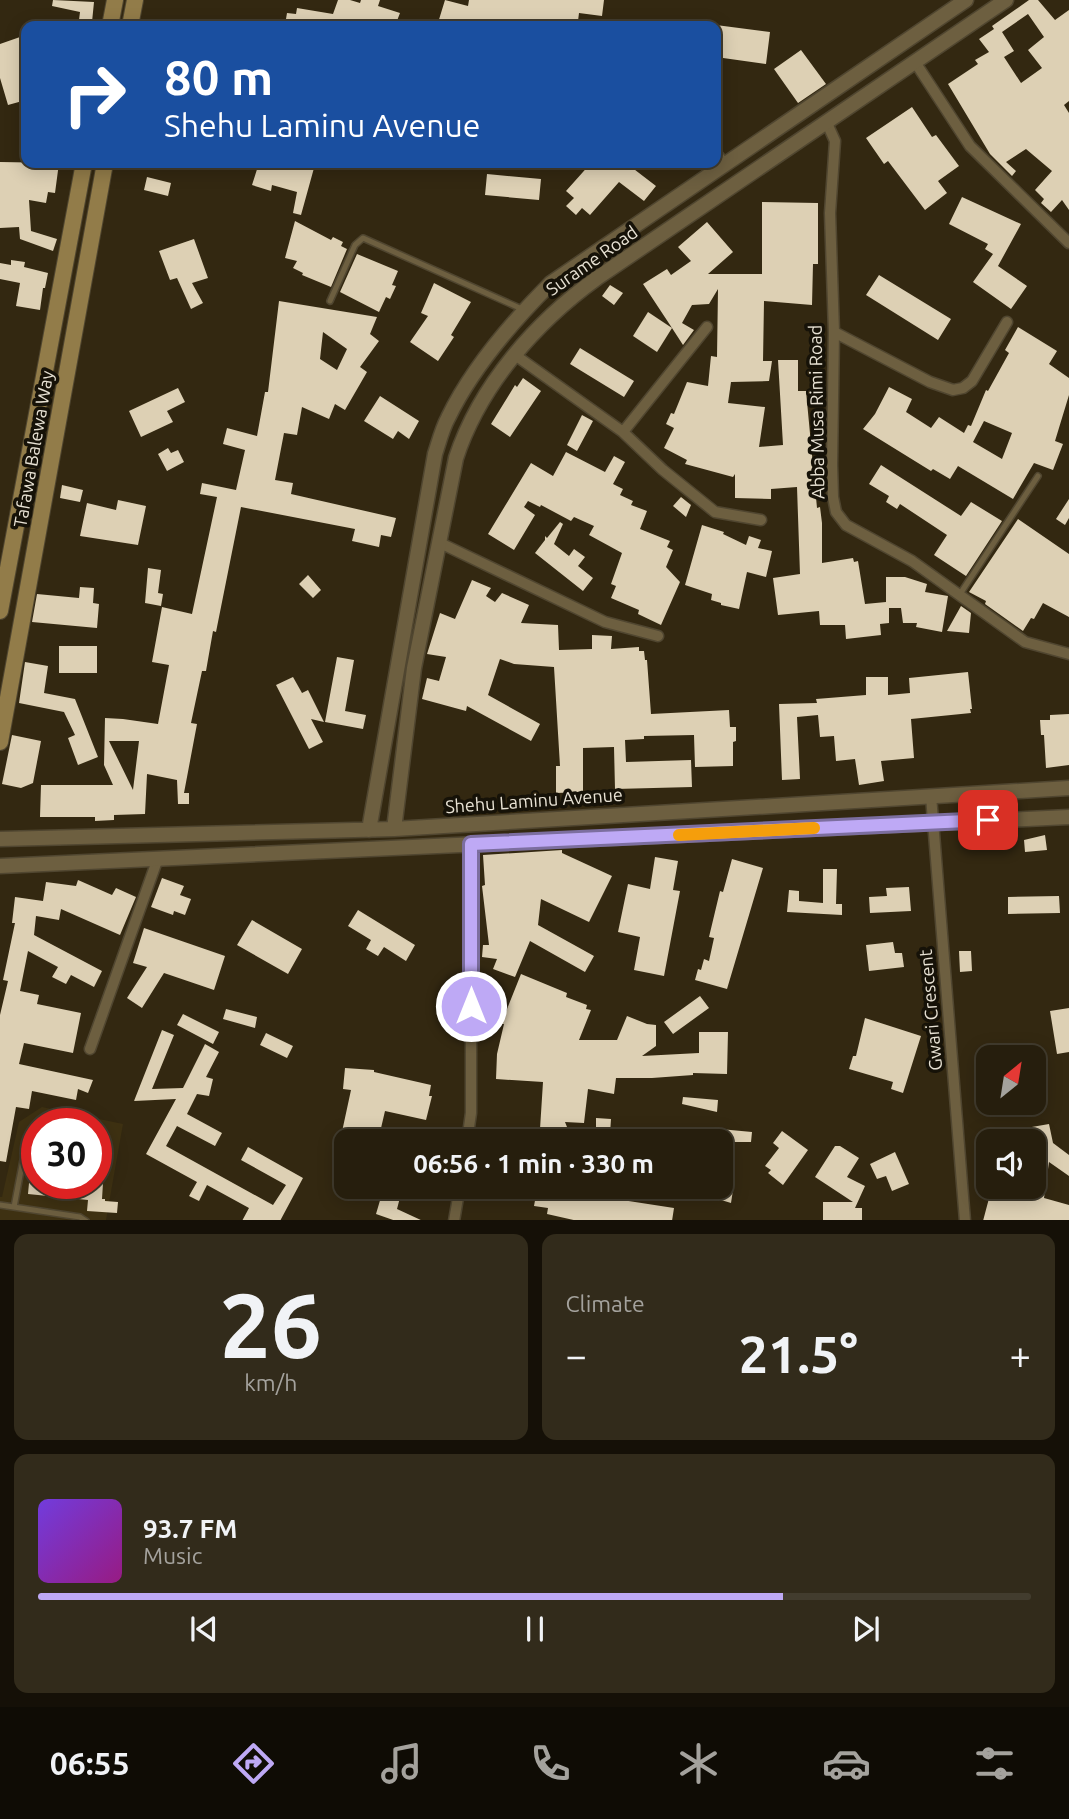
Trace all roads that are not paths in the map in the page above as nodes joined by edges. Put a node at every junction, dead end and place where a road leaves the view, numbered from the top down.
1 (115, 0) edge
2 (135, 0) edge
3 (966, 0) edge
4 (1006, 0) edge
5 (111, 21) edge
6 (131, 21) edge
7 (915, 62) junction
8 (826, 121) junction
9 (721, 155) edge
10 (727, 163) junction
11 (721, 167) edge
12 (83, 168) edge
13 (104, 168) edge
14 (720, 168) edge
15 (647, 218) junction
16 (659, 238) junction
17 (1069, 243) edge
18 (330, 301) dead end
19 (524, 310) junction
20 (1007, 322) dead end
21 (707, 327) dead end
22 (834, 332) junction
23 (515, 355) junction
24 (622, 432) junction
25 (1038, 476) dead end
26 (761, 520) dead end
27 (438, 542) junction
28 (960, 594) junction
29 (0, 611) edge
30 (658, 636) dead end
31 (1069, 654) edge
32 (0, 742) edge
33 (1069, 788) edge
34 (931, 796) junction
35 (1069, 817) edge
36 (933, 823) junction
37 (394, 829) junction
38 (369, 830) junction
39 (0, 839) edge
40 (471, 844) junction
41 (158, 859) junction
42 (0, 866) edge
43 (90, 1049) dead end
44 (469, 1129) edge
45 (21, 1170) edge
46 (458, 1199) edge
47 (0, 1205) edge
48 (14, 1207) junction
49 (86, 1220) edge
50 (454, 1220) edge
51 (965, 1220) edge

1 - 5 main road
2 - 6 main road
3 - 10 street, Surame Road
4 - 7 street, Surame Road
7 - 8 street, Surame Road
7 - 17 street
8 - 16 street, Surame Road
8 - 22 street, Abba Musa Rimi Road
9 - 10 lane
10 - 11 street, Surame Road
12 - 29 main road, Tafawa Balewa Way
13 - 32 main road, Tafawa Balewa Way
14 - 15 street, Surame Road
15 - 16 street
15 - 19 street, Surame Road
16 - 23 street, Surame Road
18 - 19 lane
19 - 38 street, Surame Road
20 - 22 street
21 - 24 street
22 - 28 street, Abba Musa Rimi Road
23 - 24 street
23 - 27 street, Surame Road
24 - 26 street
25 - 28 lane
27 - 30 street
27 - 37 street, Surame Road
28 - 31 street, Abba Musa Rimi Road
33 - 34 street, Shehu Laminu Avenue
34 - 36 street, Gwari Crescent
34 - 37 street, Shehu Laminu Avenue
35 - 36 street
36 - 40 street
36 - 51 street, Gwari Crescent
37 - 38 street, Shehu Laminu Avenue
38 - 39 street, Shehu Laminu Avenue
40 - 41 street
40 - 44 street
41 - 42 street
41 - 43 street
45 - 48 lane
46 - 50 street
47 - 48 lane
48 - 49 lane

